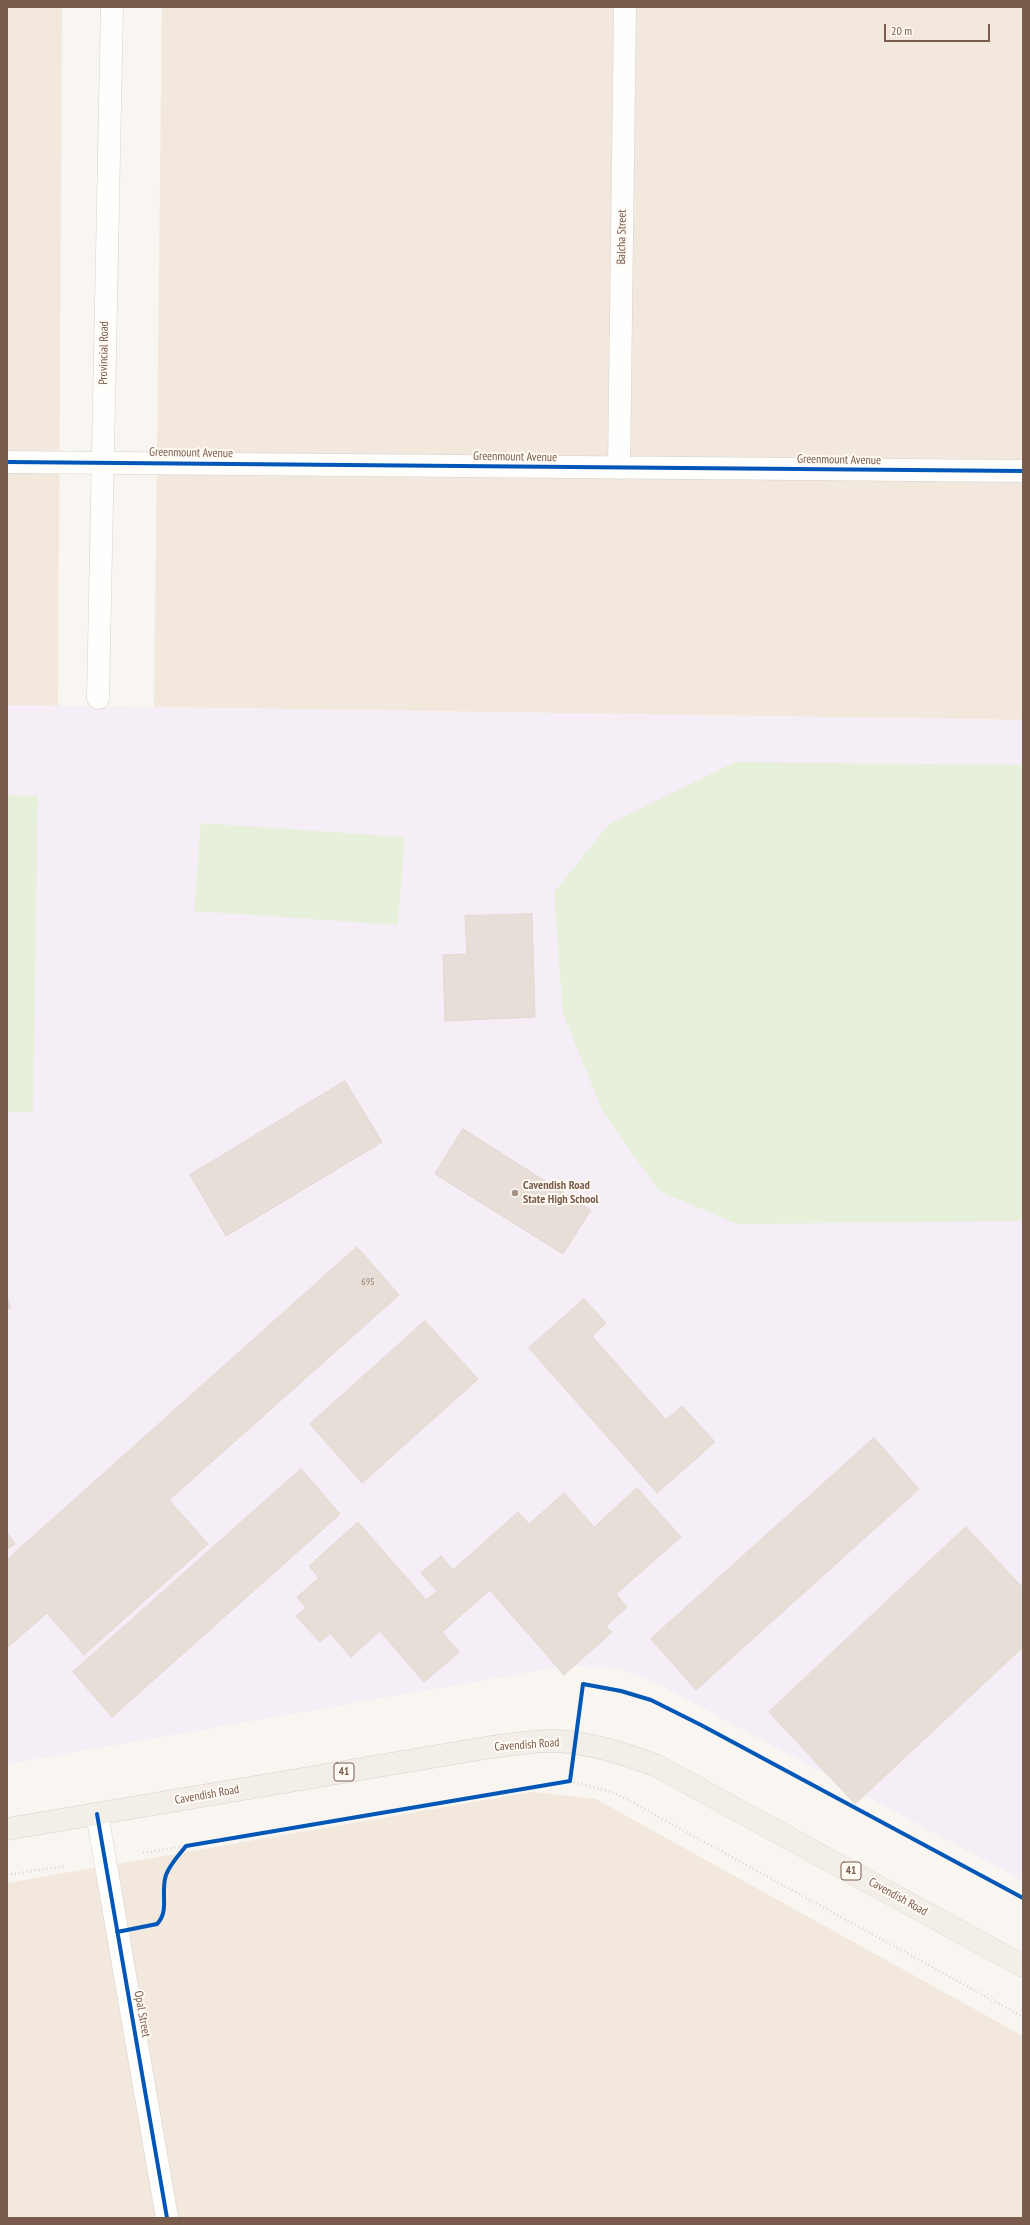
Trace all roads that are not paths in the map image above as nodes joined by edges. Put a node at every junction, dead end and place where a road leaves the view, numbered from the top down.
1 (112, 7) edge
2 (625, 7) edge
3 (7, 462) edge
4 (102, 463) junction
5 (619, 468) junction
6 (1023, 471) edge
7 (98, 698) dead end
8 (97, 1814) junction
9 (7, 1829) edge
10 (1023, 1966) edge
11 (167, 2218) edge

1 - 4 street, Provincial Road
2 - 5 street, Balcha Street
3 - 4 street, Greenmount Avenue
4 - 5 street, Greenmount Avenue
4 - 7 street, Provincial Road
5 - 6 street, Greenmount Avenue
8 - 9 main road, Cavendish Road / 41
8 - 10 main road, Cavendish Road / 41
8 - 11 street, Opal Street

